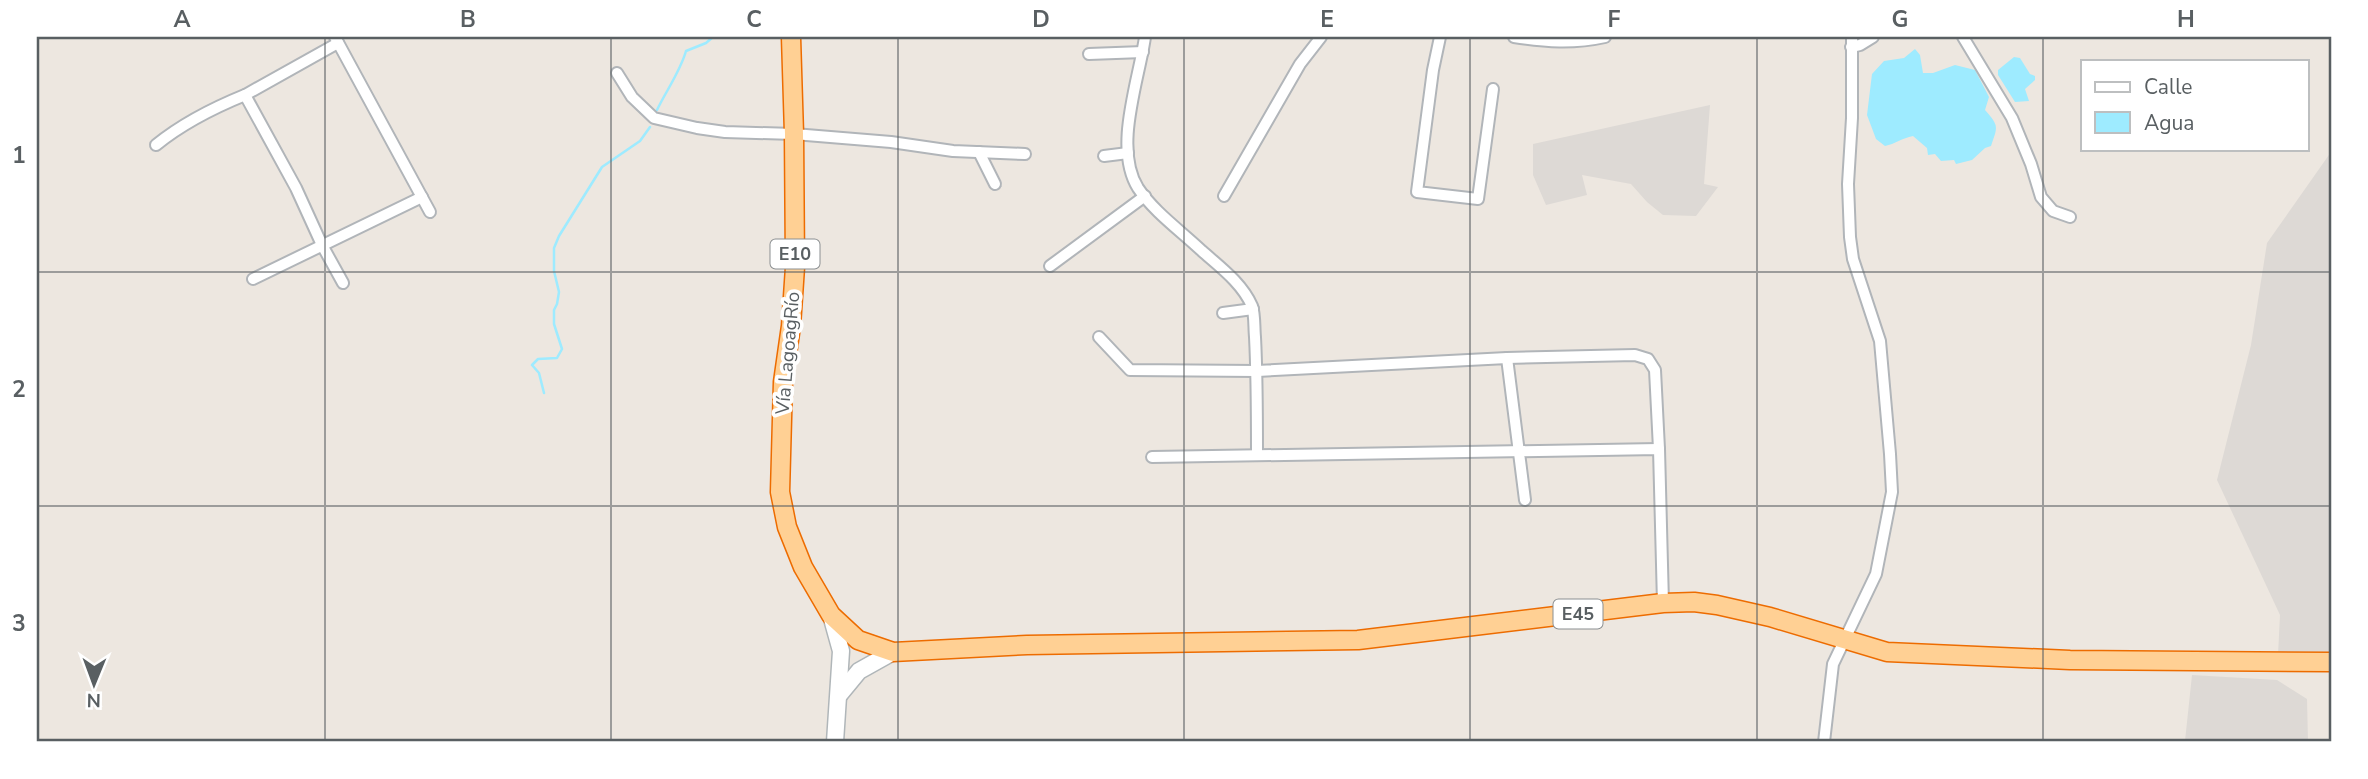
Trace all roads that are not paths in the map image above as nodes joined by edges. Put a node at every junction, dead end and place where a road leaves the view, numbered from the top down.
1 (791, 37) edge
2 (1144, 37) edge
3 (1321, 37) edge
4 (1440, 37) edge
5 (1514, 37) edge
6 (1605, 37) edge
7 (1874, 37) edge
8 (1963, 37) edge
9 (337, 40) edge
10 (1851, 42) edge
11 (1143, 52) junction
12 (1089, 54) dead end
13 (617, 73) dead end
14 (1493, 89) dead end
15 (245, 95) junction
16 (794, 134) junction
17 (156, 145) dead end
18 (979, 152) junction
19 (1128, 153) junction
20 (1025, 154) dead end
21 (1104, 156) dead end
22 (995, 184) dead end
23 (1224, 196) dead end
24 (422, 197) junction
25 (1145, 197) junction
26 (430, 212) dead end
27 (2070, 217) dead end
28 (322, 245) junction
29 (1050, 266) dead end
30 (253, 279) dead end
31 (343, 283) dead end
32 (1253, 310) junction
33 (1223, 313) dead end
34 (1099, 337) dead end
35 (1507, 358) junction
36 (1257, 371) junction
37 (1659, 449) junction
38 (1518, 452) junction
39 (1257, 454) junction
40 (1152, 457) dead end
41 (1525, 500) dead end
42 (1663, 603) junction
43 (831, 615) junction
44 (1844, 639) junction
45 (894, 652) junction
46 (2331, 662) edge
47 (839, 696) junction
48 (835, 742) edge
49 (1824, 742) edge

1 - 16 highway, Vía LagoagRío / E10
2 - 11 street
3 - 23 street
4 - 14 street
5 - 6 street
7 - 10 street
8 - 27 street
9 - 15 street
9 - 24 street
10 - 44 street
11 - 12 street
11 - 19 street
13 - 16 street
15 - 17 street
15 - 28 street
16 - 18 street
16 - 43 highway, Vía LagoagRío / E10
18 - 20 street
18 - 22 street
19 - 21 street
19 - 25 street
24 - 26 street
24 - 28 street
25 - 29 street
25 - 32 street
28 - 30 street
28 - 31 street
32 - 33 street
32 - 36 street
34 - 36 street
35 - 36 street
35 - 37 street
35 - 38 street
36 - 39 street
37 - 38 street
37 - 42 street
38 - 39 street
38 - 41 street
39 - 40 street
42 - 44 highway, E45
42 - 45 highway, E45
43 - 45 highway, E45
43 - 47 main road
44 - 46 highway, E45
44 - 49 street
45 - 47 main road
47 - 48 main road

